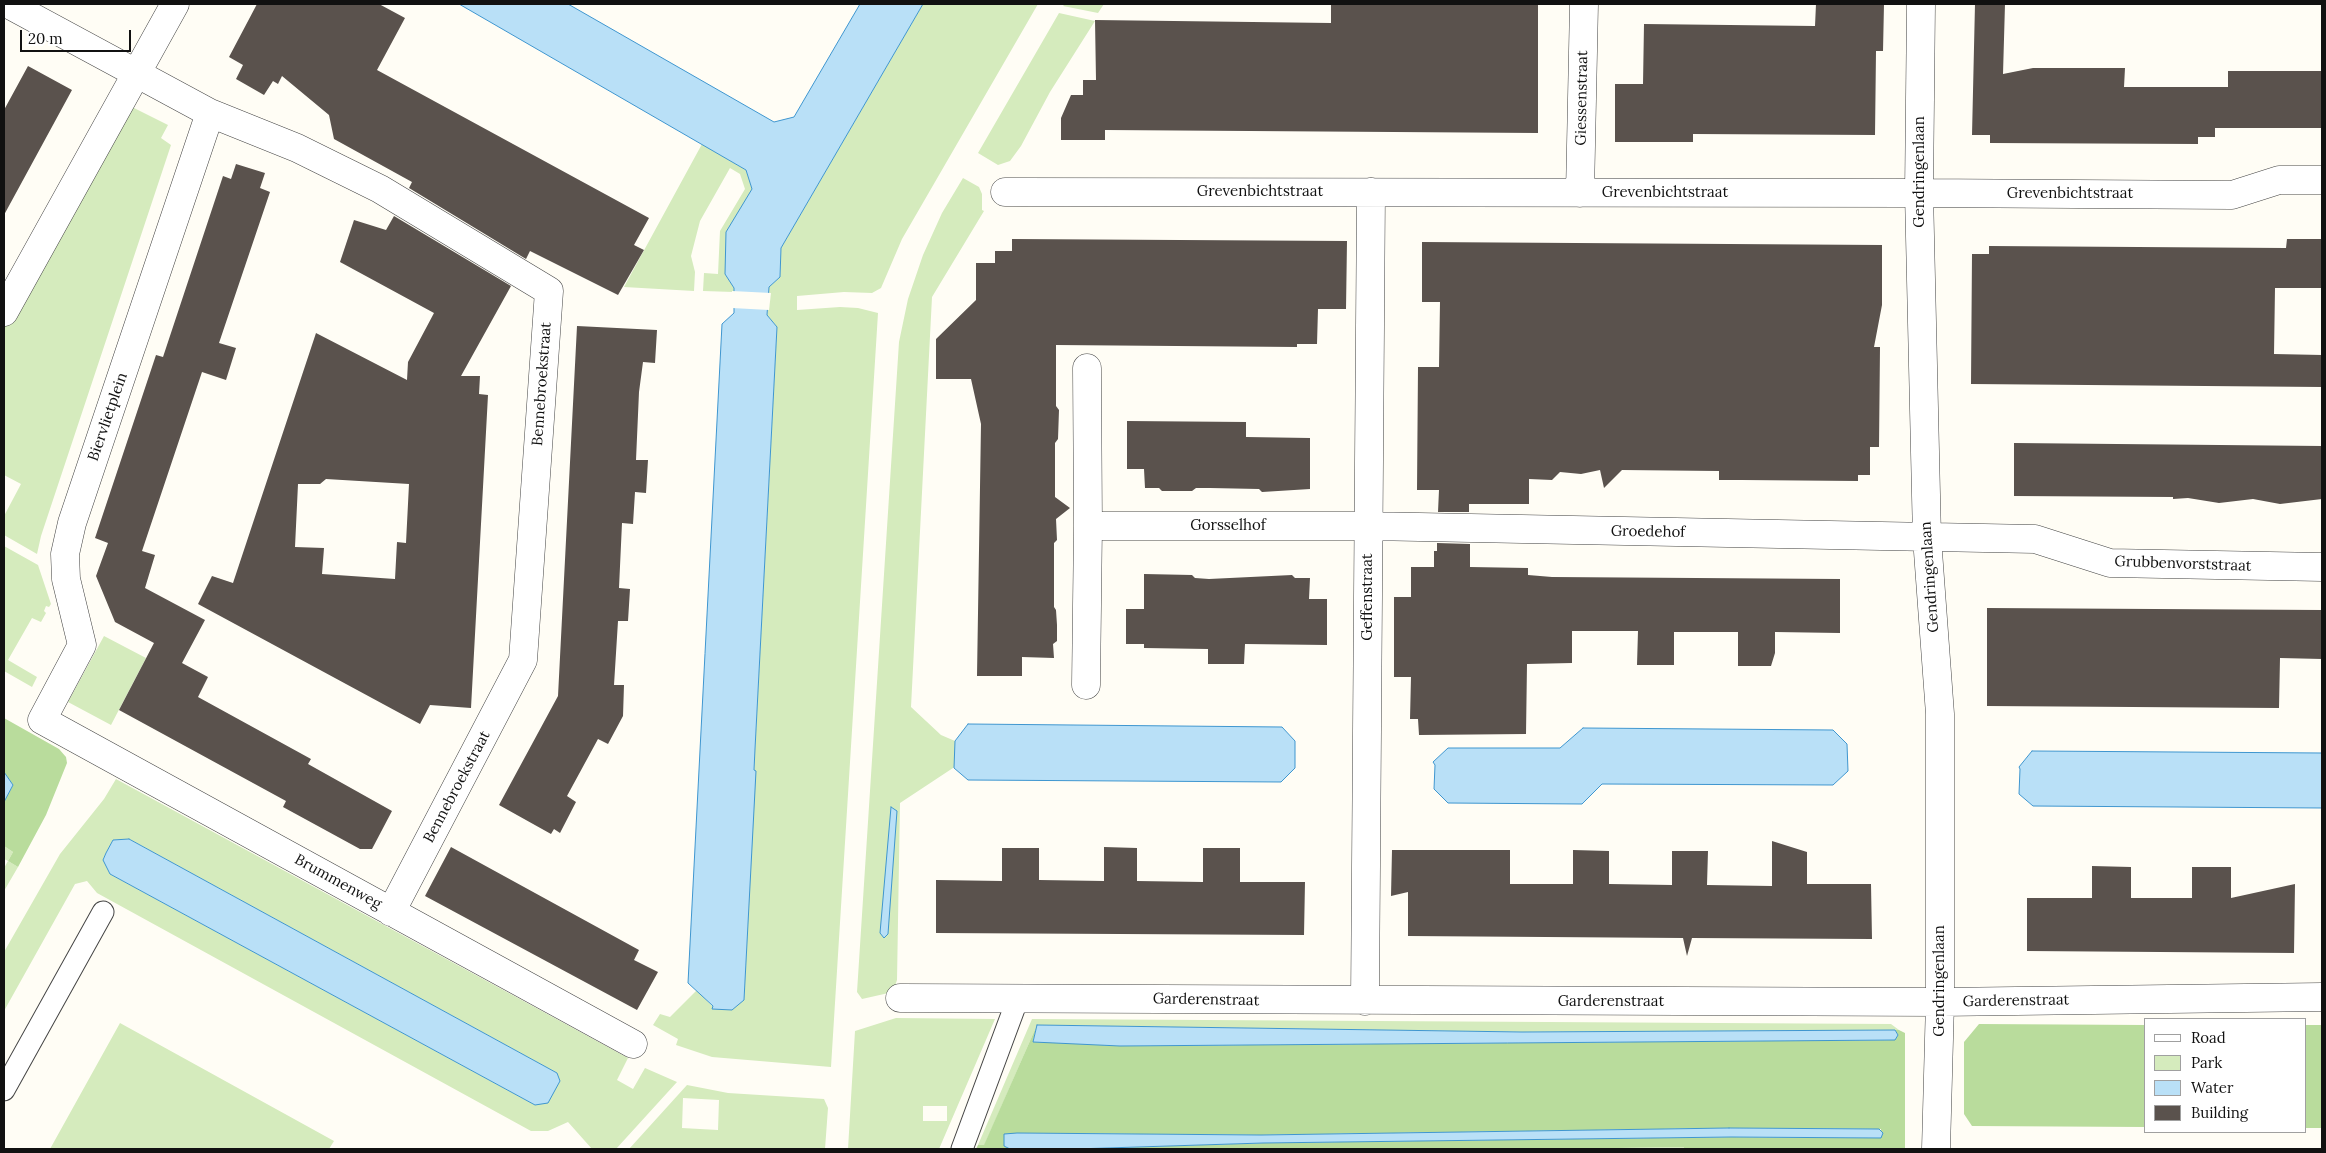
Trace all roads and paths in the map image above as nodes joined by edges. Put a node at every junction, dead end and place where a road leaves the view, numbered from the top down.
1 (8, 4) edge
2 (175, 4) edge
3 (1584, 4) edge
4 (1920, 4) edge
5 (136, 73) junction
6 (210, 113) junction
7 (2322, 180) edge
8 (1005, 192) dead end
9 (1370, 192) junction
10 (1580, 192) junction
11 (1919, 193) junction
12 (4, 312) edge
13 (1087, 368) dead end
14 (1088, 526) junction
15 (1368, 526) junction
16 (1927, 538) junction
17 (2322, 567) edge
18 (1086, 684) dead end
19 (42, 720) joint
20 (103, 912) dead end
21 (392, 912) junction
22 (2322, 997) edge
23 (900, 998) dead end
24 (1018, 998) junction
25 (1366, 1001) junction
26 (1940, 1002) junction
27 (633, 1044) dead end
28 (4, 1090) edge
29 (962, 1149) edge
30 (1936, 1149) edge

1 - 5 street, Bennebroekstraat
2 - 5 street
3 - 10 street, Giessenstraat
4 - 11 street, Gendringenlaan
5 - 6 street, Bennebroekstraat
5 - 12 street
6 - 19 street, Biervlietplein
6 - 21 street, Bennebroekstraat
7 - 11 street, Grevenbichtstraat
8 - 9 street, Grevenbichtstraat
9 - 10 street, Grevenbichtstraat
9 - 15 street, Geffenstraat
10 - 11 street, Grevenbichtstraat
11 - 16 street, Gendringenlaan
13 - 14 street
14 - 15 street, Gorsselhof
14 - 18 street
15 - 16 street, Groedehof
15 - 25 street, Geffenstraat
16 - 17 street, Grubbenvorststraat
16 - 26 street, Gendringenlaan
19 - 21 street, Brummenweg
20 - 28 lane
21 - 27 street, Brummenweg
22 - 26 street, Garderenstraat
23 - 24 street, Garderenstraat
24 - 25 street, Garderenstraat
24 - 29 lane
25 - 26 street, Garderenstraat
26 - 30 street, Gendringenlaan

